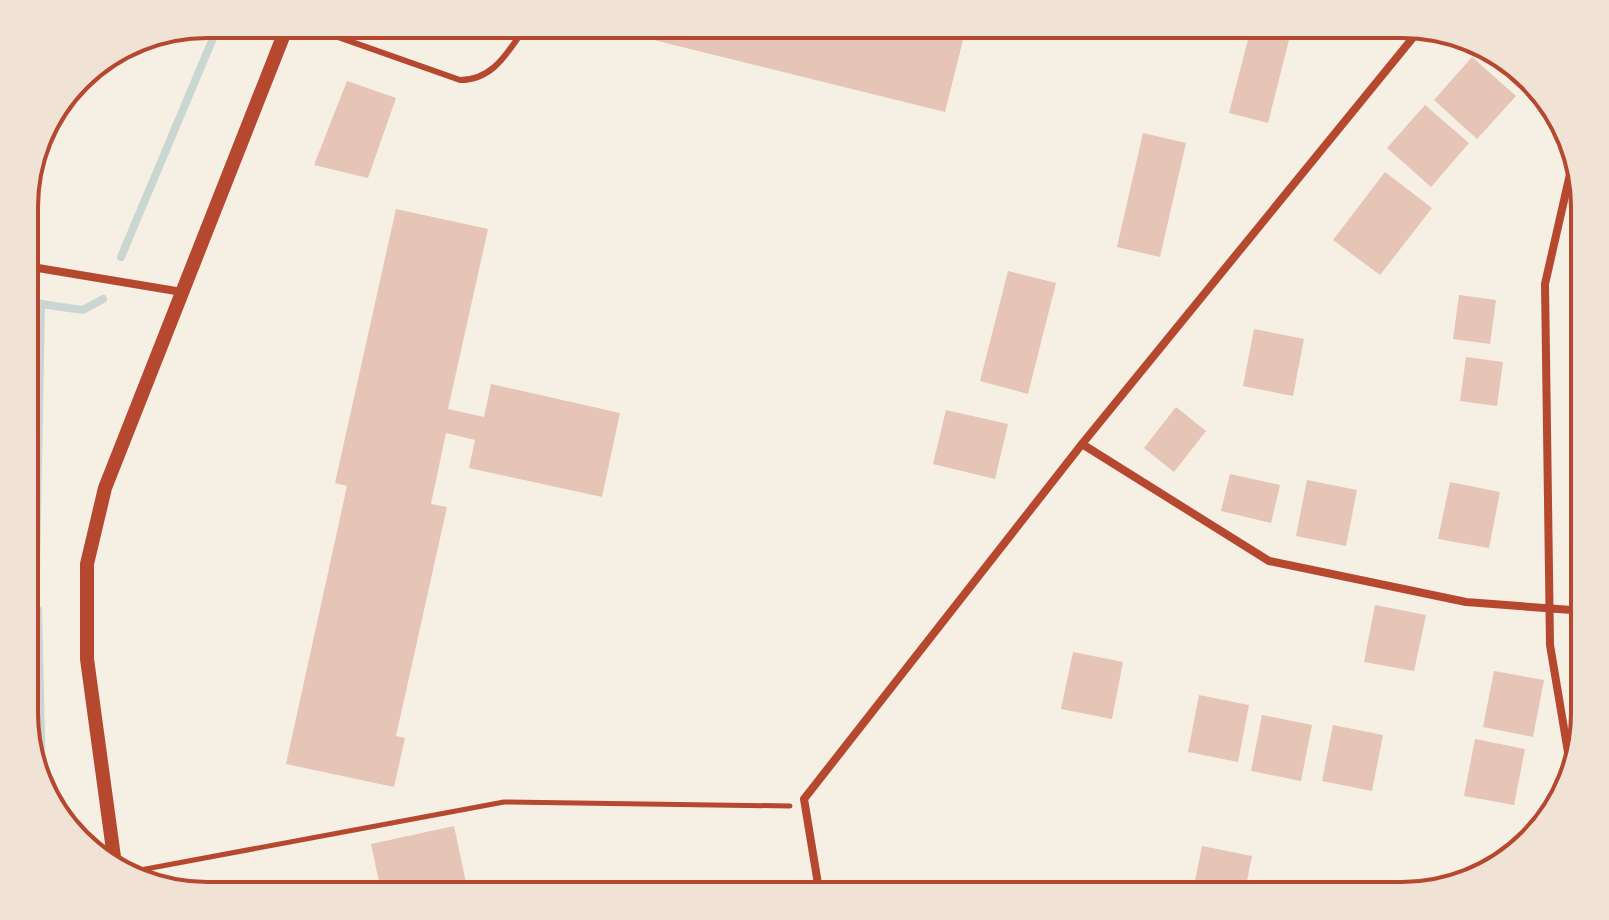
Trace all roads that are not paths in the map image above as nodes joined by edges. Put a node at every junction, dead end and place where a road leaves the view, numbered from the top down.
1 (282, 38) edge
2 (341, 38) edge
3 (518, 38) edge
4 (1412, 38) edge
5 (1569, 180) edge
6 (38, 268) edge
7 (182, 292) junction
8 (1082, 444) junction
9 (1550, 609) junction
10 (1571, 610) edge
11 (1567, 748) edge
12 (116, 855) edge
13 (818, 882) edge

1 - 7 street
2 - 3 lane
4 - 8 street
5 - 9 street
6 - 7 street
7 - 12 street
8 - 9 street
8 - 13 street
9 - 10 street
9 - 11 street

